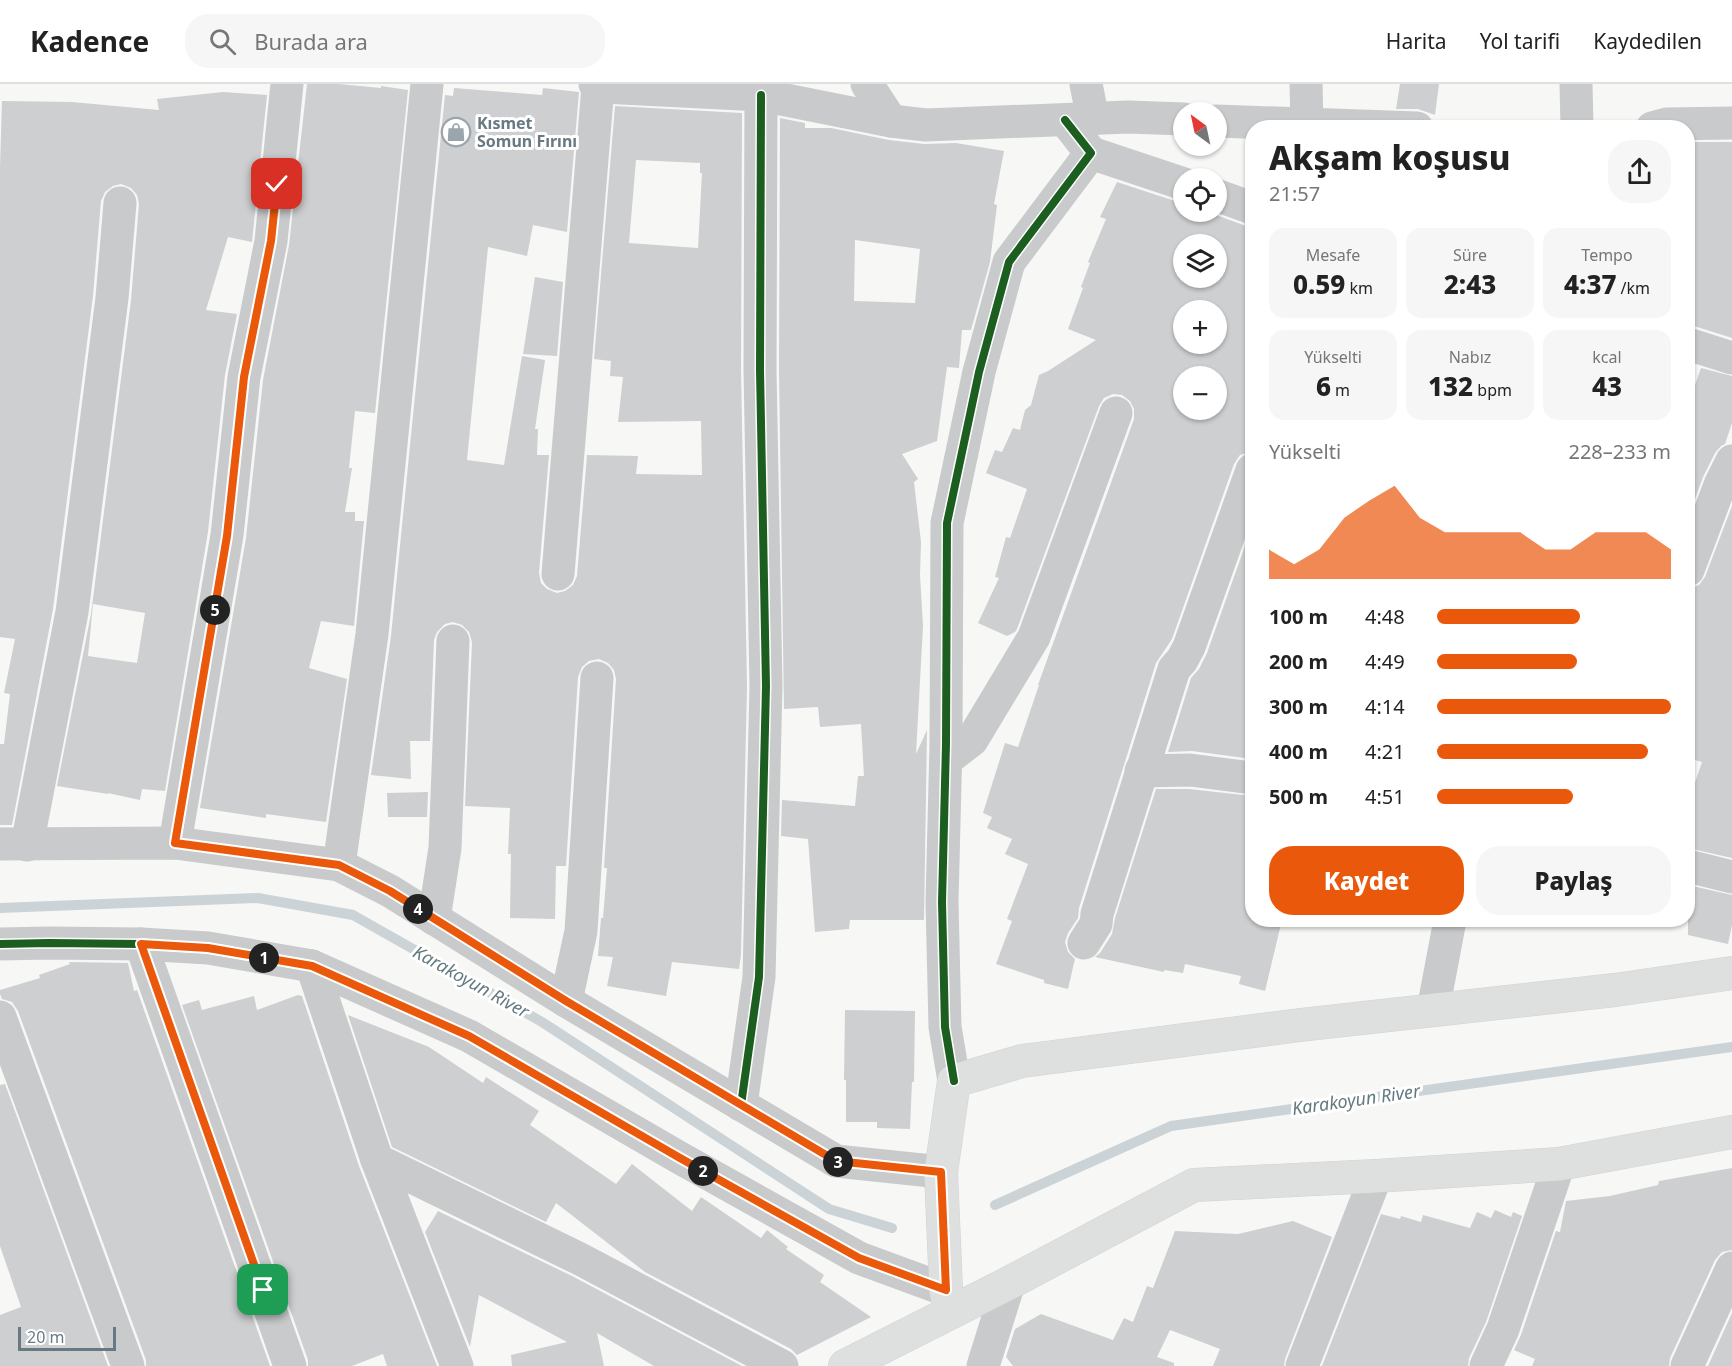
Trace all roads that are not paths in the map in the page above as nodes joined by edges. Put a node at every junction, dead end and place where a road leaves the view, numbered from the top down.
1 (287, 84) edge
2 (427, 84) edge
3 (867, 84) edge
4 (1086, 84) edge
5 (1306, 84) edge
6 (1576, 84) edge
7 (596, 85) edge
8 (722, 89) edge
9 (761, 95) junction
10 (1173, 119) edge
11 (1079, 120) junction
12 (1306, 120) edge
13 (1577, 120) edge
14 (891, 121) junction
15 (1227, 121) edge
16 (1245, 122) edge
17 (1732, 123) edge
18 (1695, 124) edge
19 (1091, 153) junction
20 (1173, 180) edge
21 (1227, 199) edge
22 (120, 202) dead end
23 (1245, 205) edge
24 (1695, 346) edge
25 (1732, 358) edge
26 (1116, 412) dead end
27 (1732, 461) edge
28 (1245, 490) edge
29 (1695, 551) edge
30 (558, 574) dead end
31 (453, 641) dead end
32 (597, 678) dead end
33 (946, 760) junction
34 (1141, 771) junction
35 (1245, 777) edge
36 (175, 843) junction
37 (14, 845) edge
38 (339, 865) junction
39 (1695, 868) edge
40 (1732, 877) edge
41 (434, 919) junction
42 (1449, 927) edge
43 (1084, 943) dead end
44 (0, 944) edge
45 (141, 944) junction
46 (312, 966) junction
47 (1731, 970) edge
48 (566, 1001) junction
49 (1434, 1010) junction
50 (0, 1017) edge
51 (954, 1081) junction
52 (741, 1105) junction
53 (1732, 1132) edge
54 (377, 1160) junction
55 (1559, 1164) junction
56 (941, 1172) junction
57 (1376, 1176) junction
58 (1732, 1268) edge
59 (1009, 1283) junction
60 (948, 1301) junction
61 (128, 1366) edge
62 (290, 1366) edge
63 (457, 1366) edge
64 (782, 1366) edge
65 (845, 1366) edge
66 (983, 1366) edge
67 (1302, 1366) edge
68 (1486, 1366) edge
69 (1687, 1366) edge

1 - 36 street
2 - 38 street
3 - 14 street
4 - 11 street
5 - 12 street
6 - 13 street
7 - 8 street
7 - 30 street
8 - 9 street
9 - 14 street
9 - 52 street
10 - 11 street
11 - 14 street
11 - 19 street
15 - 16 street
17 - 18 street
19 - 20 street
19 - 33 street
21 - 23 street
22 - 37 street
24 - 25 street
26 - 33 street
27 - 29 street
28 - 34 street
31 - 41 street
32 - 48 street
33 - 51 street
34 - 35 street
34 - 43 street
36 - 37 street
36 - 38 street
38 - 41 street
39 - 40 street
41 - 48 street
42 - 49 street
44 - 45 street
45 - 46 street
45 - 62 street
46 - 54 street
46 - 60 street
47 - 49 main road
48 - 52 street
49 - 51 main road
50 - 61 street
51 - 56 main road
52 - 56 street
53 - 55 main road
54 - 63 street
54 - 64 street
55 - 57 main road
55 - 68 street
56 - 60 main road
57 - 59 main road
57 - 67 street
58 - 69 street
59 - 60 main road
59 - 66 street
60 - 65 main road

